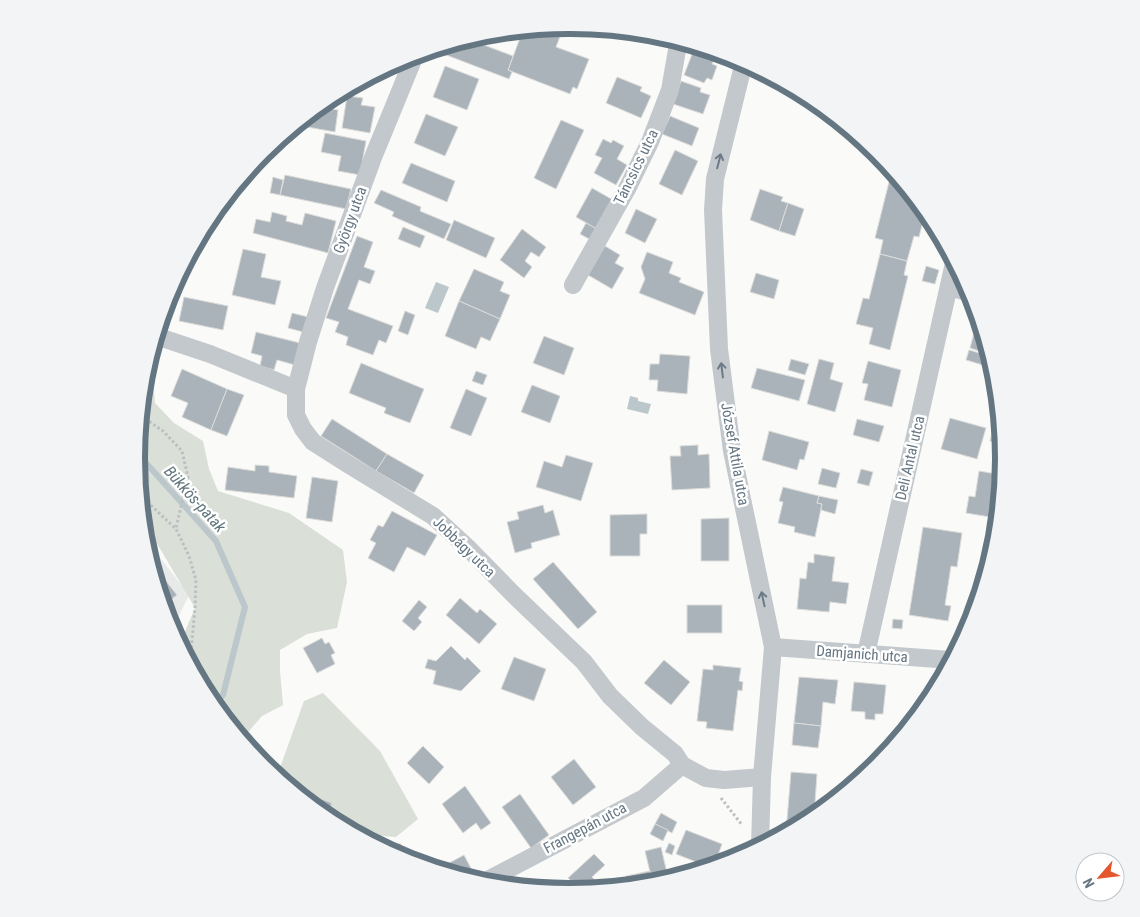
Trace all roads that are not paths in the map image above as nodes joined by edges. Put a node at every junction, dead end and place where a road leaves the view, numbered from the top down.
1 (678, 48) edge
2 (411, 64) edge
3 (742, 70) edge
4 (952, 273) edge
5 (572, 285) dead end
6 (949, 287) junction
7 (959, 290) edge
8 (163, 338) edge
9 (296, 389) junction
10 (773, 647) junction
11 (866, 654) junction
12 (944, 660) edge
13 (682, 765) junction
14 (762, 777) junction
15 (760, 838) edge
16 (495, 876) edge

1 - 5 street, Táncsics utca
2 - 9 street, György utca
10 -> 3 street, József Attila utca
4 - 6 street, Deli Antal utca
6 - 7 street
6 - 11 street, Deli Antal utca
8 - 9 street
9 - 13 street, Jobbágy utca
10 - 11 street, Damjanich utca
10 - 14 street, József Attila utca
11 - 12 street, Damjanich utca
13 - 14 street, Jobbágy utca
13 - 16 street, Frangepán utca
14 - 15 street, József Attila utca

